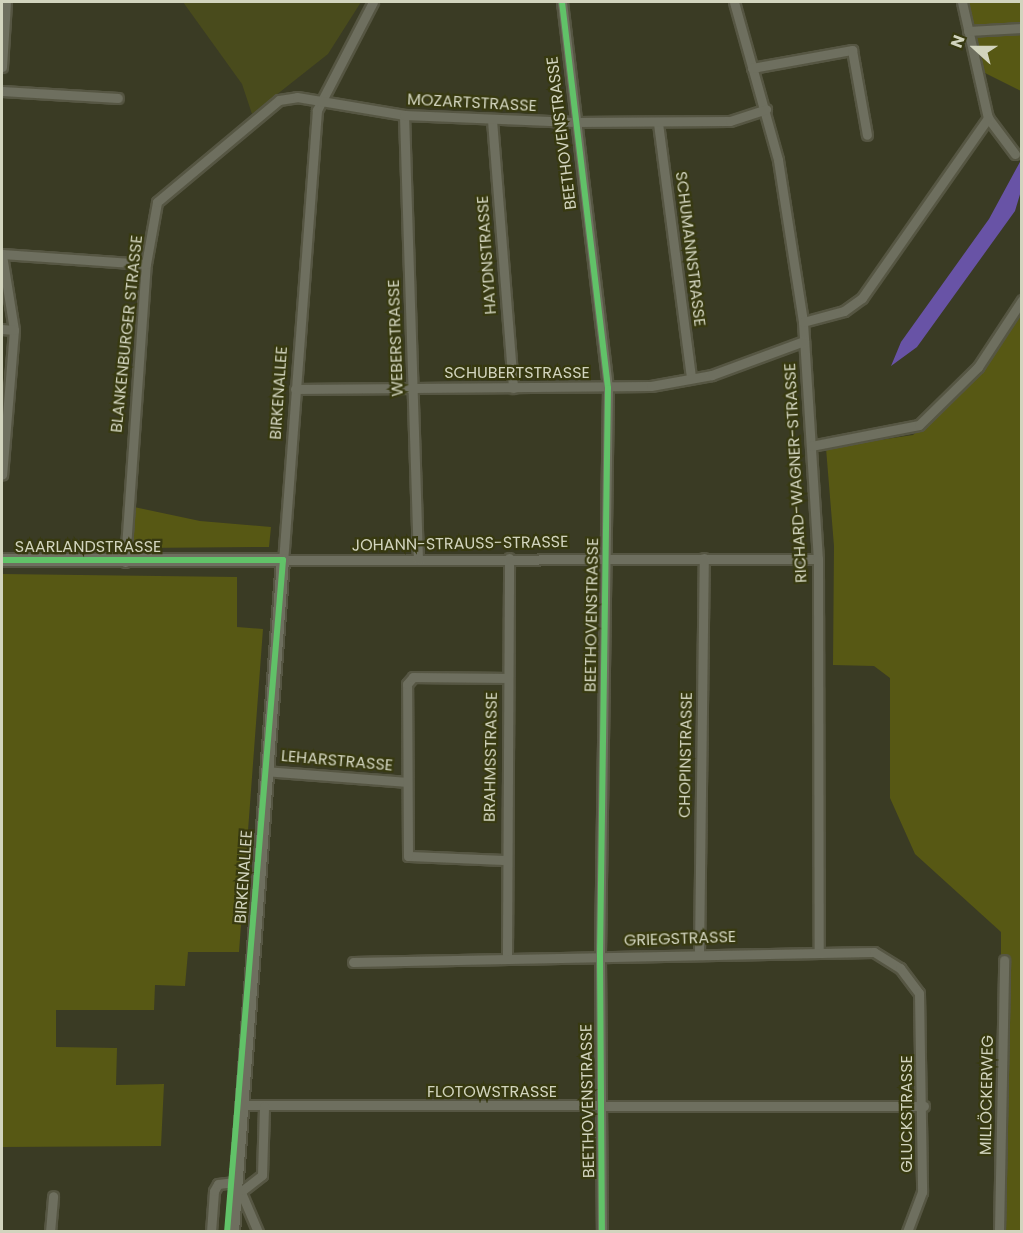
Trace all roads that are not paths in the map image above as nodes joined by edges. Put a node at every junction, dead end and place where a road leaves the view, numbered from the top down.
1 (6, 2) edge
2 (373, 2) edge
3 (561, 2) edge
4 (734, 2) edge
5 (962, 2) edge
6 (1022, 28) edge
7 (968, 31) junction
8 (2, 67) edge
9 (752, 68) junction
10 (2, 91) edge
11 (118, 98) dead end
12 (320, 101) junction
13 (766, 109) junction
14 (404, 115) junction
15 (988, 117) junction
16 (492, 120) junction
17 (574, 122) junction
18 (658, 123) junction
19 (867, 135) dead end
20 (1015, 154) dead end
21 (2, 255) edge
22 (146, 264) junction
23 (1022, 300) edge
24 (803, 322) junction
25 (2, 329) edge
26 (14, 330) junction
27 (804, 340) junction
28 (691, 378) junction
29 (412, 387) junction
30 (513, 388) junction
31 (608, 388) junction
32 (295, 389) junction
33 (811, 447) junction
34 (2, 475) edge
35 (606, 556) junction
36 (509, 558) junction
37 (704, 558) junction
38 (818, 559) junction
39 (2, 560) edge
40 (283, 560) junction
41 (418, 560) junction
42 (125, 562) junction
43 (507, 678) junction
44 (265, 771) junction
45 (407, 782) junction
46 (505, 860) junction
47 (819, 951) junction
48 (699, 953) junction
49 (600, 957) junction
50 (507, 958) junction
51 (1004, 960) dead end
52 (353, 962) dead end
53 (919, 993) joint
54 (241, 1106) junction
55 (264, 1106) junction
56 (924, 1106) junction
57 (603, 1108) junction
58 (237, 1187) junction
59 (53, 1196) dead end
60 (50, 1232) edge
61 (211, 1232) edge
62 (233, 1232) edge
63 (258, 1232) edge
64 (602, 1232) edge
65 (907, 1232) edge
66 (999, 1232) edge

1 - 8 street
2 - 12 street, BIRKENALLEE
3 - 17 street, BEETHOVENSTRASSE
4 - 9 street, RICHARD-WAGNER-STRASSE
5 - 7 street
6 - 7 street
7 - 15 street
9 - 13 street, RICHARD-WAGNER-STRASSE
9 - 19 street
10 - 11 street
12 - 14 street, MOZARTSTRASSE
12 - 22 street, BLANKENBURGER STRASSE
12 - 32 street, BIRKENALLEE
13 - 18 street, MOZARTSTRASSE
13 - 24 street, RICHARD-WAGNER-STRASSE
14 - 16 street, MOZARTSTRASSE
14 - 29 street, WEBERSTRASSE
15 - 20 street
15 - 24 street
16 - 17 street, MOZARTSTRASSE
16 - 30 street, HAYDNSTRASSE
17 - 18 street, MOZARTSTRASSE
17 - 31 street, BEETHOVENSTRASSE
18 - 28 street, SCHUMANNSTRASSE
21 - 22 street
21 - 26 street
22 - 42 street, BLANKENBURGER STRASSE
23 - 33 street
24 - 27 street, RICHARD-WAGNER-STRASSE
25 - 26 street
26 - 34 street
27 - 28 street, SCHUBERTSTRASSE
27 - 33 street, RICHARD-WAGNER-STRASSE
28 - 31 street, SCHUBERTSTRASSE
29 - 30 street, SCHUBERTSTRASSE
29 - 32 street, SCHUBERTSTRASSE
29 - 41 street, WEBERSTRASSE
30 - 31 street, SCHUBERTSTRASSE
31 - 35 street, BEETHOVENSTRASSE
32 - 40 street, BIRKENALLEE
33 - 38 street, RICHARD-WAGNER-STRASSE
35 - 36 street, JOHANN-STRAUSS-STRASSE
35 - 37 street, JOHANN-STRAUSS-STRASSE
35 - 49 street, BEETHOVENSTRASSE
36 - 41 street, JOHANN-STRAUSS-STRASSE
36 - 43 street, BRAHMSSTRASSE
37 - 38 street, JOHANN-STRAUSS-STRASSE
37 - 48 street, CHOPINSTRASSE
38 - 47 street, RICHARD-WAGNER-STRASSE
39 - 42 street, SAARLANDSTRASSE
40 - 41 street, JOHANN-STRAUSS-STRASSE
40 - 42 street, SAARLANDSTRASSE
40 - 44 street, BIRKENALLEE
43 - 45 street
43 - 46 street, BRAHMSSTRASSE
44 - 45 street, LEHARSTRASSE
44 - 54 street, BIRKENALLEE
45 - 46 street
46 - 50 street, BRAHMSSTRASSE
47 - 48 street, GRIEGSTRASSE
47 - 53 street, GRIEGSTRASSE
48 - 49 street, GRIEGSTRASSE
49 - 50 street, GRIEGSTRASSE
49 - 57 street, BEETHOVENSTRASSE
50 - 52 street, GRIEGSTRASSE
51 - 66 street, MILLÖCKERWEG
53 - 56 street, GLUCKSTRASSE
54 - 55 street, FLOTOWSTRASSE
54 - 58 street, BIRKENALLEE
55 - 57 street, FLOTOWSTRASSE
55 - 58 street
56 - 57 street, FLOTOWSTRASSE
56 - 65 street, GLUCKSTRASSE
57 - 64 street, BEETHOVENSTRASSE
58 - 61 street
58 - 62 street, BIRKENALLEE
58 - 63 street
59 - 60 street

